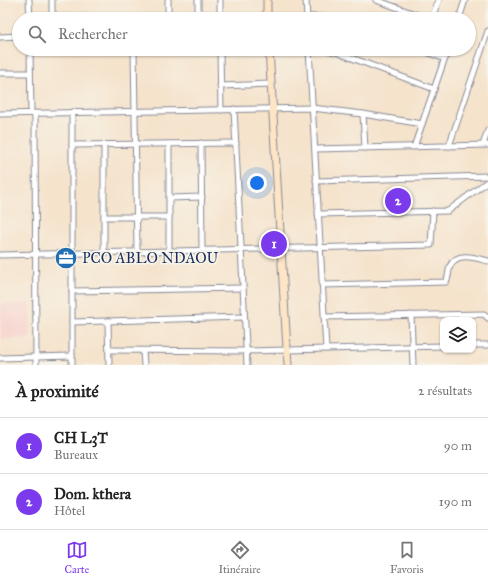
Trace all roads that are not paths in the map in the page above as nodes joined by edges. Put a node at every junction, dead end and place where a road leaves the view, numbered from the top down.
1 (29, 0) edge
2 (52, 0) edge
3 (168, 0) edge
4 (198, 0) edge
5 (220, 0) edge
6 (267, 0) edge
7 (306, 0) edge
8 (376, 0) edge
9 (439, 0) edge
10 (466, 0) edge
11 (30, 12) edge
12 (52, 12) edge
13 (168, 12) edge
14 (198, 12) edge
15 (220, 12) edge
16 (268, 12) edge
17 (307, 12) edge
18 (410, 12) edge
19 (433, 12) edge
20 (462, 12) edge
21 (488, 31) edge
22 (12, 36) edge
23 (0, 37) edge
24 (30, 56) edge
25 (134, 56) edge
26 (220, 56) edge
27 (269, 56) edge
28 (309, 56) edge
29 (347, 56) edge
30 (437, 56) edge
31 (446, 56) edge
32 (445, 59) junction
33 (0, 73) edge
34 (30, 73) junction
35 (271, 84) junction
36 (220, 86) junction
37 (434, 89) junction
38 (312, 108) junction
39 (272, 109) junction
40 (221, 110) junction
41 (234, 110) junction
42 (135, 111) junction
43 (72, 112) junction
44 (33, 113) junction
45 (0, 114) edge
46 (363, 114) junction
47 (422, 124) junction
48 (488, 130) edge
49 (236, 143) junction
50 (135, 144) junction
51 (169, 144) junction
52 (202, 144) junction
53 (72, 145) junction
54 (104, 145) junction
55 (485, 145) edge
56 (449, 146) junction
57 (414, 147) junction
58 (365, 148) junction
59 (315, 149) junction
60 (488, 176) edge
61 (316, 181) junction
62 (488, 181) edge
63 (202, 197) junction
64 (169, 198) junction
65 (433, 211) junction
66 (318, 214) junction
67 (104, 217) junction
68 (136, 217) junction
69 (169, 217) junction
70 (281, 248) junction
71 (320, 248) junction
72 (241, 249) junction
73 (202, 250) junction
74 (169, 251) junction
75 (104, 252) junction
76 (137, 252) junction
77 (72, 253) junction
78 (35, 254) junction
79 (0, 255) edge
80 (488, 261) edge
81 (322, 284) junction
82 (243, 288) junction
83 (72, 292) junction
84 (411, 315) junction
85 (244, 317) junction
86 (324, 317) junction
87 (488, 318) edge
88 (108, 321) junction
89 (72, 322) junction
90 (476, 345) edge
91 (488, 345) edge
92 (440, 346) edge
93 (412, 347) junction
94 (326, 349) junction
95 (110, 350) junction
96 (287, 350) junction
97 (144, 351) junction
98 (246, 351) junction
99 (72, 356) junction
100 (36, 357) junction
101 (0, 358) edge
102 (36, 365) edge
103 (72, 365) edge
104 (109, 365) edge
105 (144, 365) edge
106 (247, 365) edge
107 (288, 365) edge
108 (413, 365) edge

1 - 11 street
2 - 12 street
3 - 13 street
4 - 14 street
5 - 15 street
6 - 16 street
7 - 17 street
8 - 18 street
9 - 19 street
10 - 20 street
21 - 56 street
22 - 23 street
24 - 34 street
25 - 42 street
26 - 36 street
27 - 35 street
28 - 38 street
29 - 37 street
30 - 32 street
31 - 32 street
32 - 37 street
33 - 34 street
34 - 44 street
35 - 36 street
35 - 39 street
36 - 40 street
37 - 47 street
38 - 39 street
38 - 46 street
38 - 59 street
39 - 41 street
39 - 70 street
40 - 41 street
40 - 42 street
41 - 49 street
42 - 43 street
42 - 50 street
43 - 44 street
43 - 53 street
44 - 45 street
44 - 78 street
46 - 47 street
46 - 58 street
47 - 57 street
48 - 55 street
49 - 52 street
49 - 72 street
50 - 51 street
50 - 54 street
50 - 68 street
51 - 52 street
51 - 64 street
52 - 63 street
53 - 54 street
53 - 77 street
54 - 67 street
55 - 56 street
56 - 57 street
57 - 58 street
58 - 59 street
59 - 61 street
60 - 61 street
61 - 66 street
62 - 65 street
63 - 64 street
63 - 73 street
64 - 69 street
65 - 66 street
65 - 71 street
66 - 71 street
67 - 68 street
67 - 75 street
68 - 69 street
68 - 76 street
69 - 74 street
70 - 71 street
70 - 72 street
70 - 96 street
71 - 81 street
72 - 73 street
72 - 82 street
73 - 74 street
74 - 76 street
75 - 76 street
75 - 77 street
77 - 78 street
77 - 83 street
78 - 79 street
78 - 100 street
80 - 81 street
81 - 86 street
82 - 83 street
82 - 85 street
83 - 89 street
84 - 86 street
84 - 87 street
84 - 93 street
85 - 88 street
85 - 98 street
86 - 94 street
88 - 89 street
88 - 95 street
89 - 99 street
90 - 91 street
92 - 93 street
93 - 94 street
93 - 108 street
94 - 96 street
95 - 97 street
95 - 104 street
96 - 98 street
96 - 107 street
97 - 98 street
97 - 105 street
98 - 106 street
99 - 100 street
99 - 103 street
100 - 101 street
100 - 102 street

